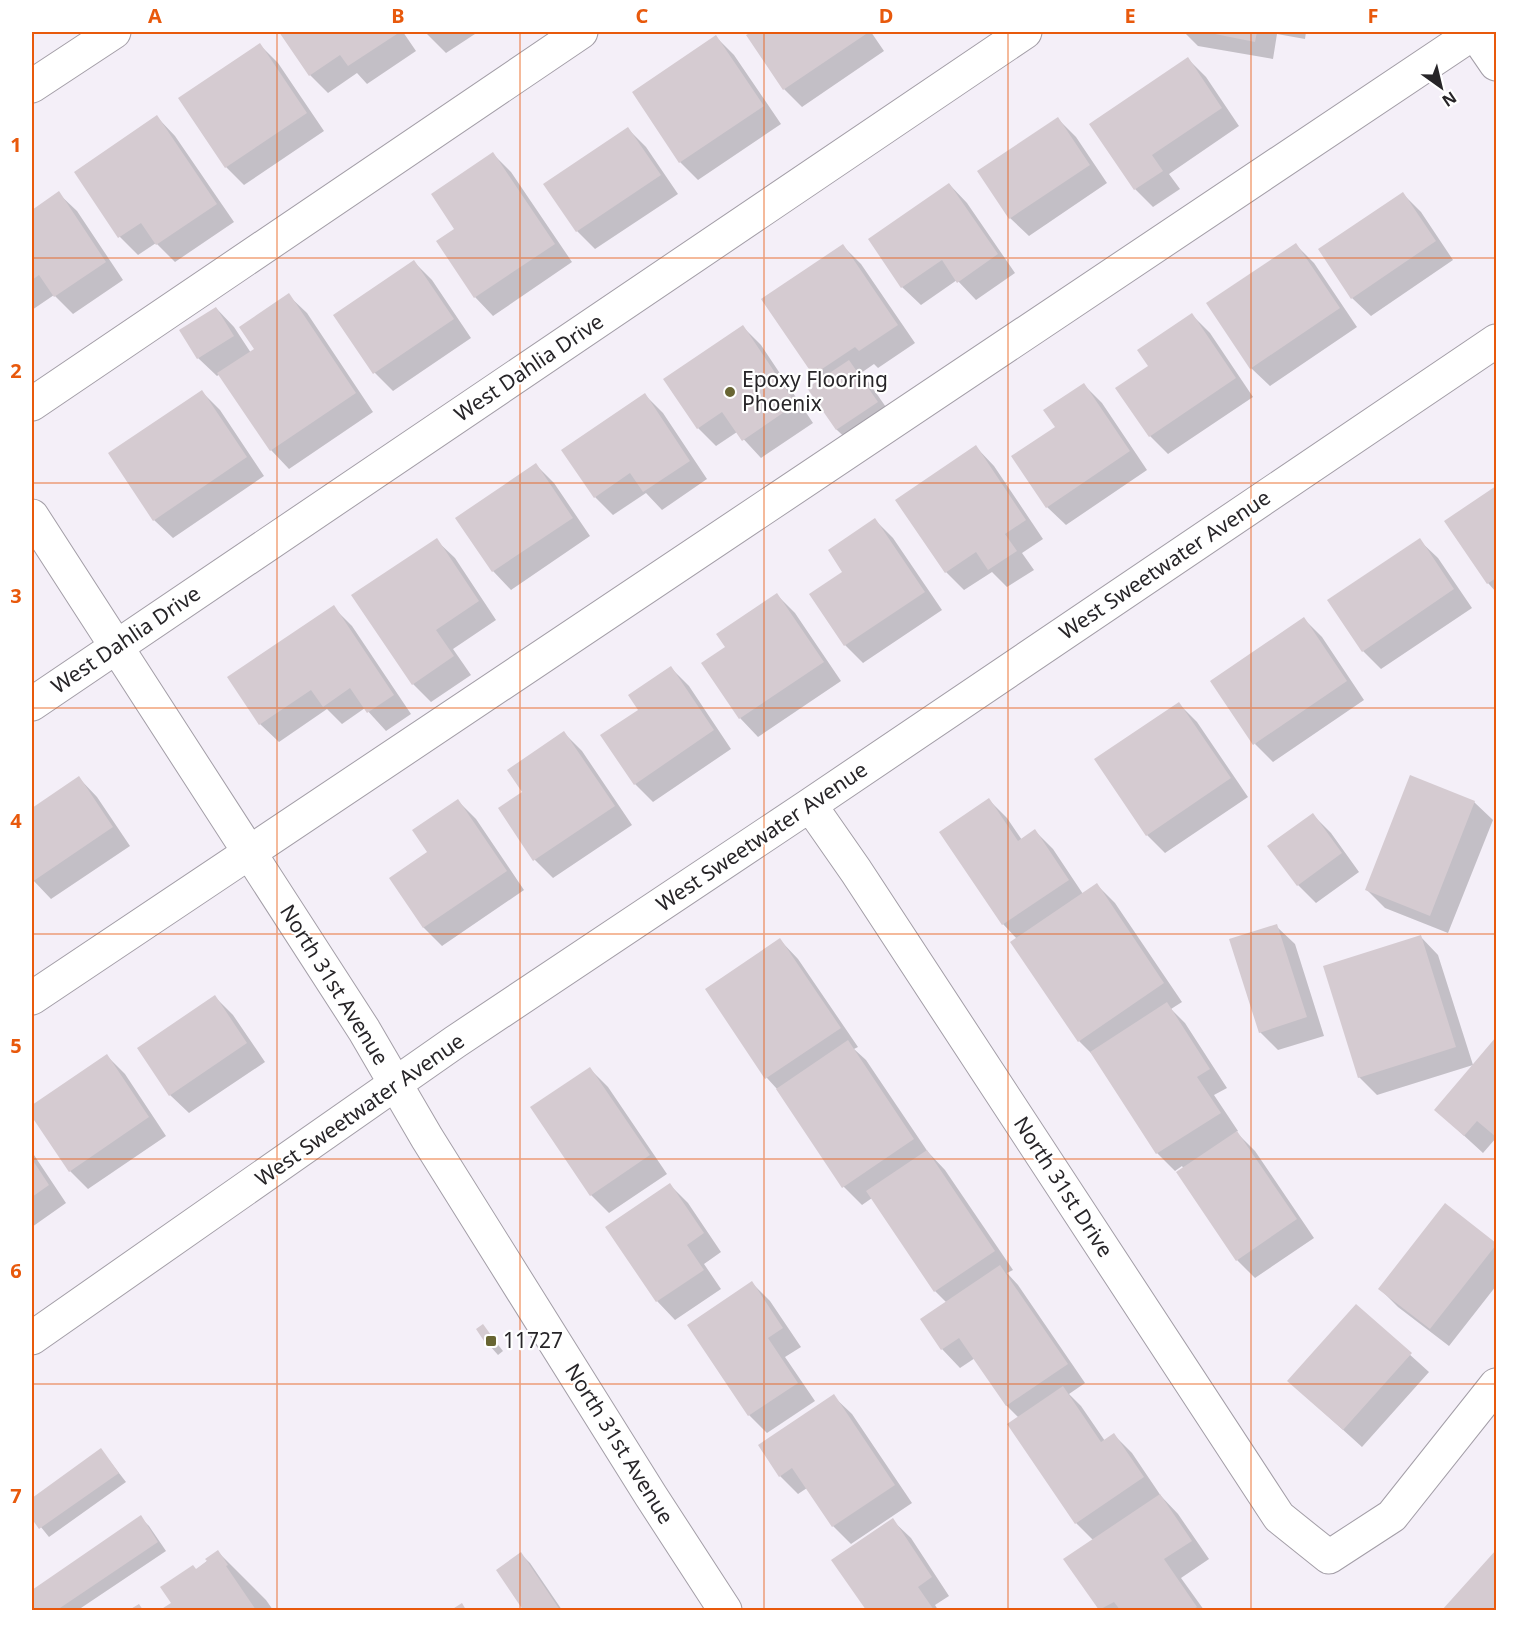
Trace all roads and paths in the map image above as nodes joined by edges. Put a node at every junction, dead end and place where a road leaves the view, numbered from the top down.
1 (114, 32) edge
2 (581, 32) edge
3 (1025, 32) edge
4 (1475, 32) edge
5 (1497, 64) edge
6 (32, 86) edge
7 (1497, 341) edge
8 (32, 404) edge
9 (32, 516) edge
10 (118, 646) junction
11 (32, 704) edge
12 (810, 805) junction
13 (249, 852) junction
14 (32, 998) edge
15 (396, 1084) junction
16 (32, 1338) edge
17 (1497, 1385) edge
18 (725, 1611) edge

1 - 6 street
2 - 8 street
3 - 10 street, West Dahlia Drive
4 - 5 street
4 - 13 street
7 - 12 street, West Sweetwater Avenue
9 - 10 street, North 31st Avenue
10 - 11 street, West Dahlia Drive
10 - 13 street, North 31st Avenue
12 - 15 street, West Sweetwater Avenue
12 - 17 street, North 31st Drive
13 - 14 street
13 - 15 street, North 31st Avenue
15 - 16 street, West Sweetwater Avenue
15 - 18 street, North 31st Avenue

